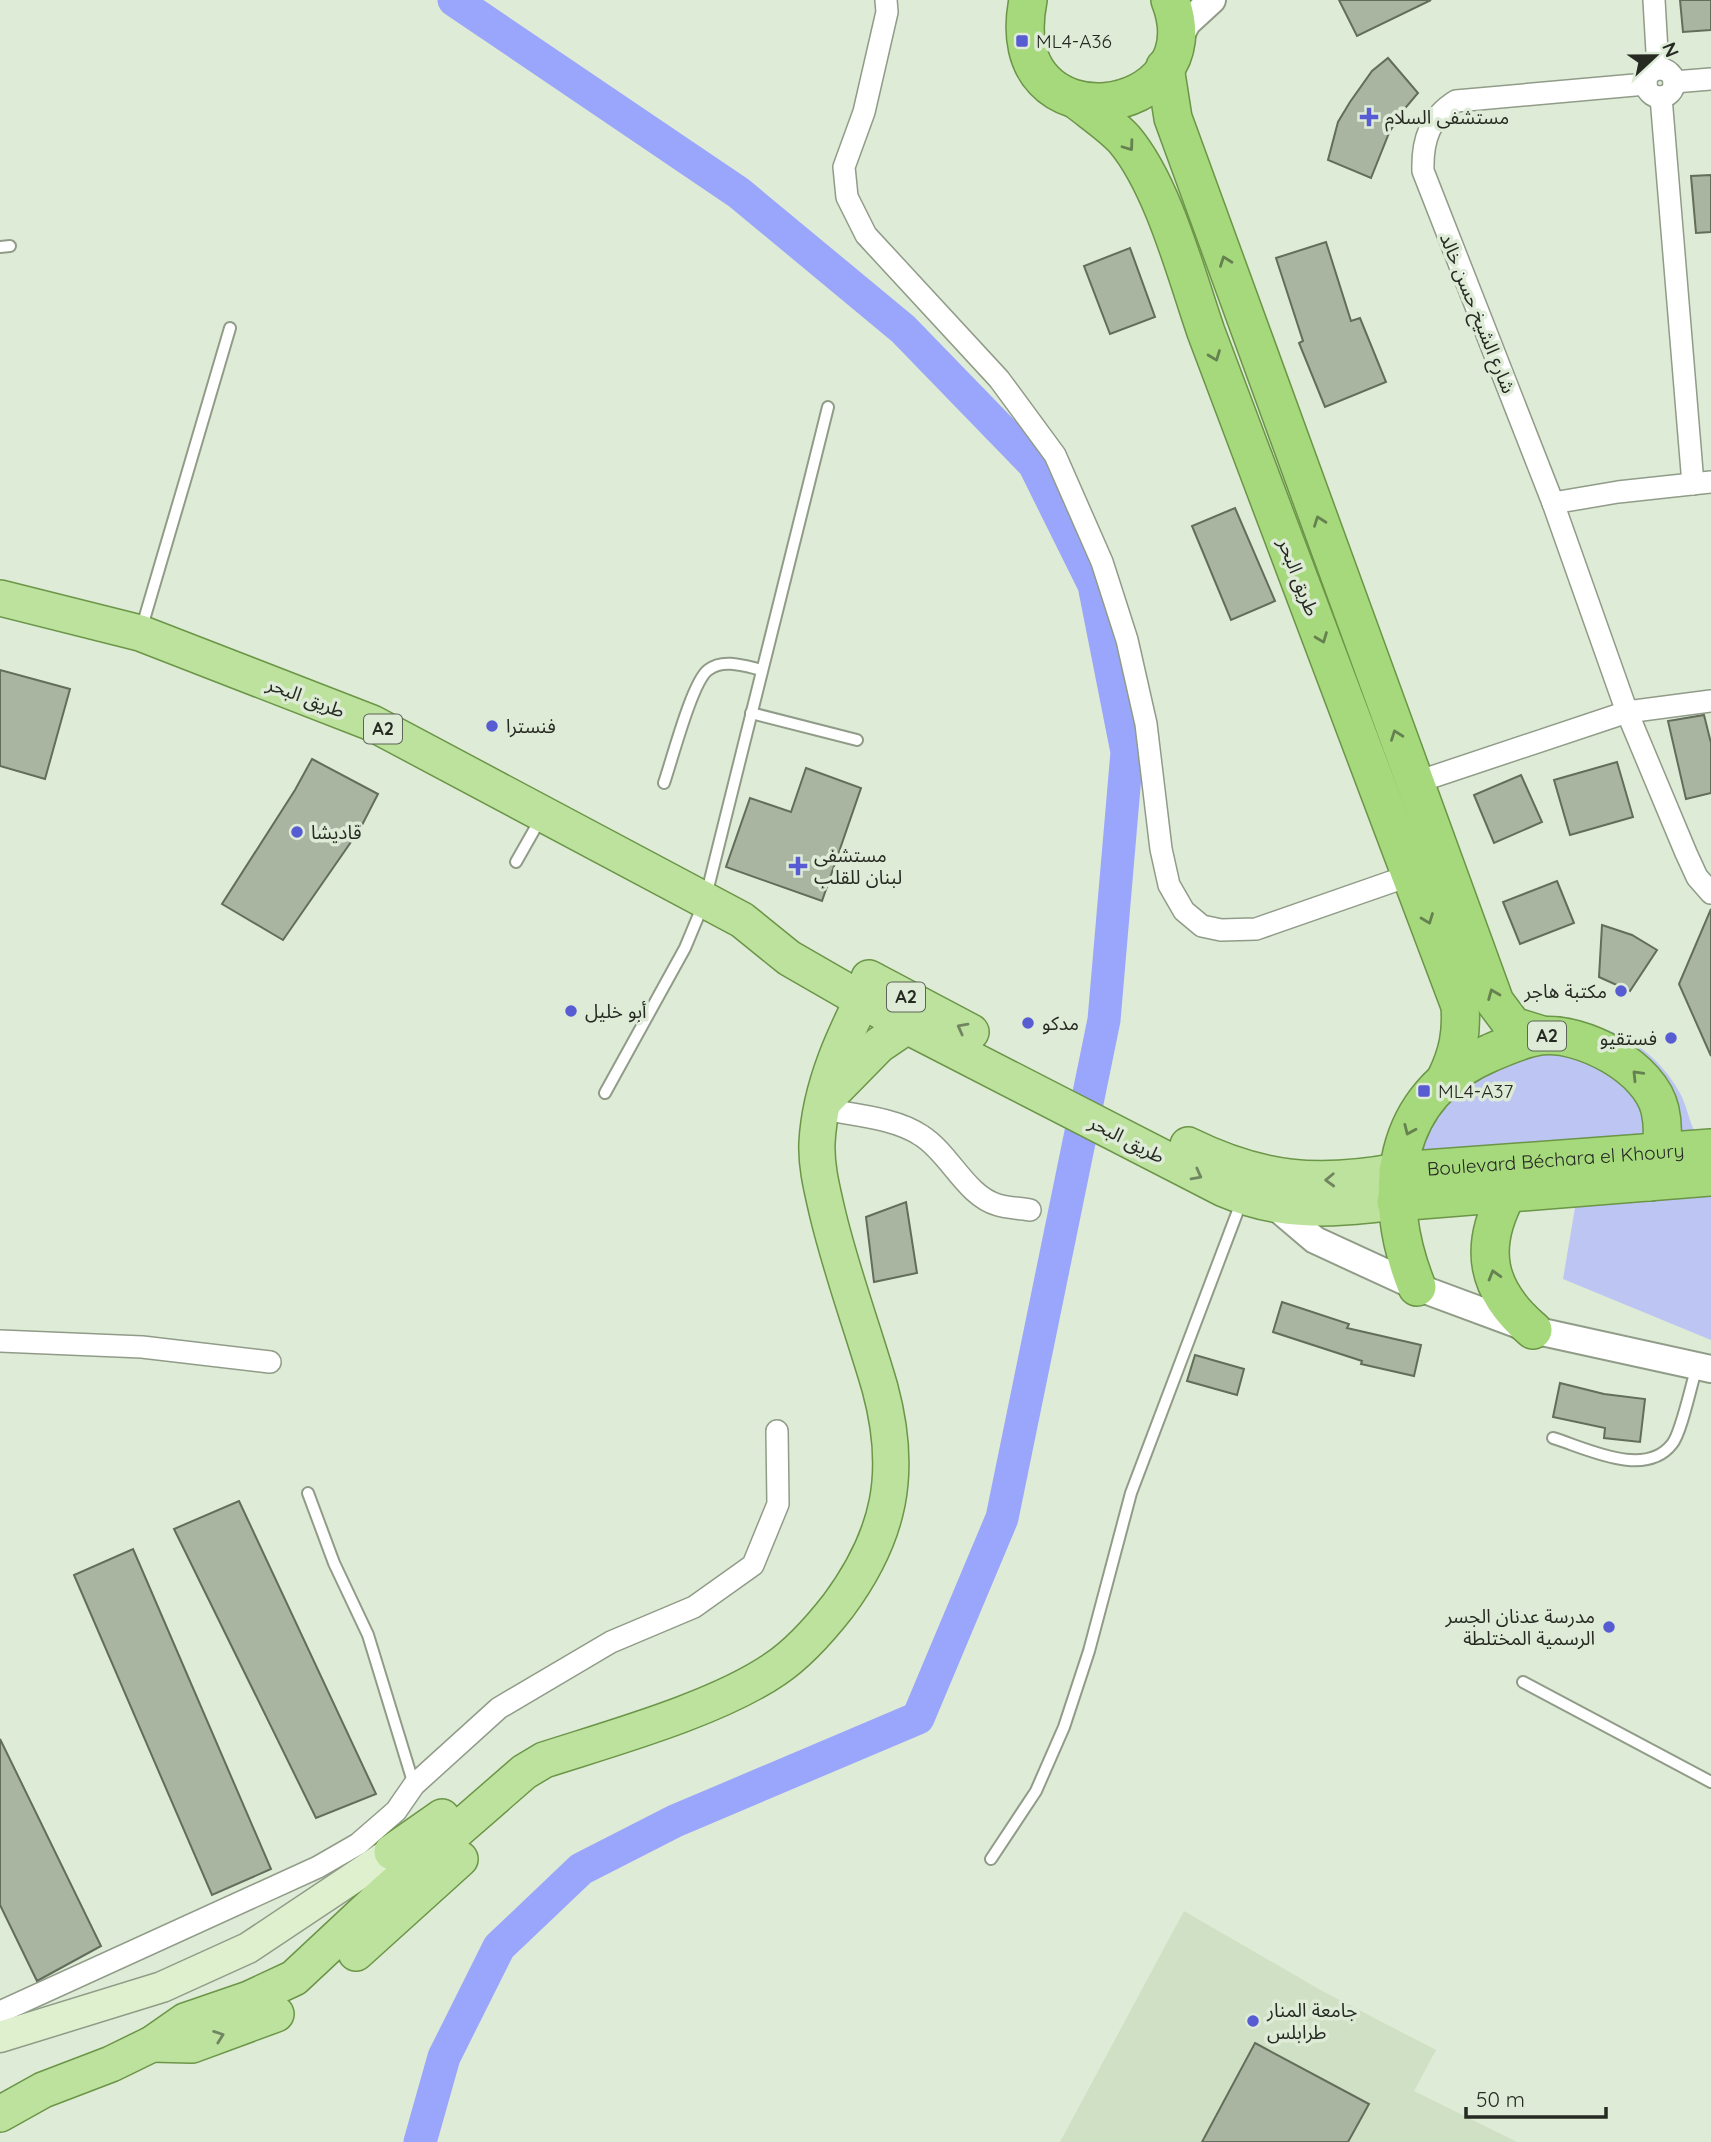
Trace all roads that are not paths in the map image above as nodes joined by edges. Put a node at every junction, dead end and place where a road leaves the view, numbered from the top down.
1 (886, 0) edge
2 (1028, 0) edge
3 (1170, 0) edge
4 (1212, 0) edge
5 (1654, 0) edge
6 (1168, 61) junction
7 (1711, 79) edge
8 (1660, 83) junction
9 (1079, 101) junction
10 (230, 328) dead end
11 (828, 407) dead end
12 (1702, 483) edge
13 (1553, 503) junction
14 (0, 598) edge
15 (140, 633) junction
16 (761, 670) junction
17 (1711, 701) edge
18 (1627, 712) junction
19 (751, 713) junction
20 (856, 740) dead end
21 (664, 783) dead end
22 (1414, 783) junction
23 (543, 816) junction
24 (516, 862) dead end
25 (1411, 875) junction
26 (1711, 894) edge
27 (705, 900) junction
28 (741, 920) junction
29 (811, 972) junction
30 (867, 990) junction
31 (907, 1026) junction
32 (1542, 1035) junction
33 (939, 1042) junction
34 (867, 1057) junction
35 (1446, 1077) junction
36 (826, 1092) junction
37 (605, 1093) dead end
38 (1080, 1102) junction
39 (1659, 1106) junction
40 (1711, 1134) edge
41 (1711, 1148) edge
42 (1656, 1167) junction
43 (1711, 1177) edge
44 (1413, 1185) junction
45 (1555, 1191) joint
46 (1507, 1195) junction
47 (1260, 1202) junction
48 (1030, 1210) dead end
49 (1417, 1287) junction
50 (1533, 1330) junction
51 (0, 1341) edge
52 (270, 1362) dead end
53 (1704, 1367) edge
54 (777, 1431) dead end
55 (1553, 1438) dead end
56 (308, 1493) dead end
57 (1523, 1682) dead end
58 (581, 1748) junction
59 (1711, 1782) edge
60 (414, 1785) junction
61 (991, 1859) dead end
62 (418, 1863) junction
63 (398, 1898) junction
64 (323, 1900) junction
65 (0, 2012) edge
66 (0, 2037) edge
67 (0, 2114) edge

1 - 25 street
2 - 9 highway, طريق البحر
3 - 6 highway, طريق البحر
4 - 6 street
5 - 8 street
6 - 9 highway
22 -> 6 highway, طريق البحر
7 - 8 street, شارع الشيخ حسن خالد
8 - 12 street
8 - 13 street, شارع الشيخ حسن خالد
9 -> 25 highway, طريق البحر
10 - 15 lane
11 - 16 lane
12 - 13 street
13 - 18 street, شارع الشيخ حسن خالد
14 - 15 main road, طريق البحر / A2
15 - 23 main road, طريق البحر / A2
16 - 19 lane
16 - 21 lane
17 - 18 street
18 - 22 street
18 - 26 street, شارع الشيخ حسن خالد
19 - 20 lane
19 - 27 lane
32 -> 22 highway, طريق البحر
23 - 24 lane
23 - 27 main road, طريق البحر / A2
25 -> 35 highway, طريق البحر
27 - 28 main road, طريق البحر / A2
27 - 37 lane
28 - 29 main road, طريق البحر / A2
28 - 30 main road, طريق البحر / A2
29 - 30 main road, طريق البحر / A2
29 - 36 main road
30 - 31 main road, طريق البحر / A2
30 - 36 main road
38 -> 30 main road, طريق البحر / A2
31 - 33 main road, طريق البحر / A2
31 - 34 main road
32 - 35 highway, طريق البحر / A2
39 -> 32 highway, طريق البحر / A2
33 - 34 main road
33 - 38 main road, طريق البحر / A2
34 - 36 main road
35 -> 44 highway, طريق البحر / A2
36 - 48 street
36 - 58 main road
44 -> 38 main road, طريق البحر / A2
38 -> 47 main road, طريق البحر / A2
39 - 40 highway
39 - 42 highway, طريق البحر / A2
41 - 42 highway, Boulevard Béchara el Khoury / A2
42 - 43 highway, Boulevard Béchara el Khoury / A2
42 - 44 highway, Boulevard Béchara el Khoury / A2
42 - 45 highway, Boulevard Béchara el Khoury / A2
44 - 46 highway, طريق البحر / A2
44 - 47 main road, طريق البحر / A2
44 - 49 highway, A2
45 - 46 highway, طريق البحر / A2
50 -> 46 highway
47 - 49 street
47 - 61 lane
49 - 50 street
50 - 53 street
51 - 52 street
53 - 55 lane
54 - 60 street
56 - 60 lane
57 - 59 lane
58 - 62 main road
58 - 62 main road
60 - 65 street
62 - 63 main road
62 - 64 main road
63 - 64 main road
63 - 67 main road
64 - 66 main road

